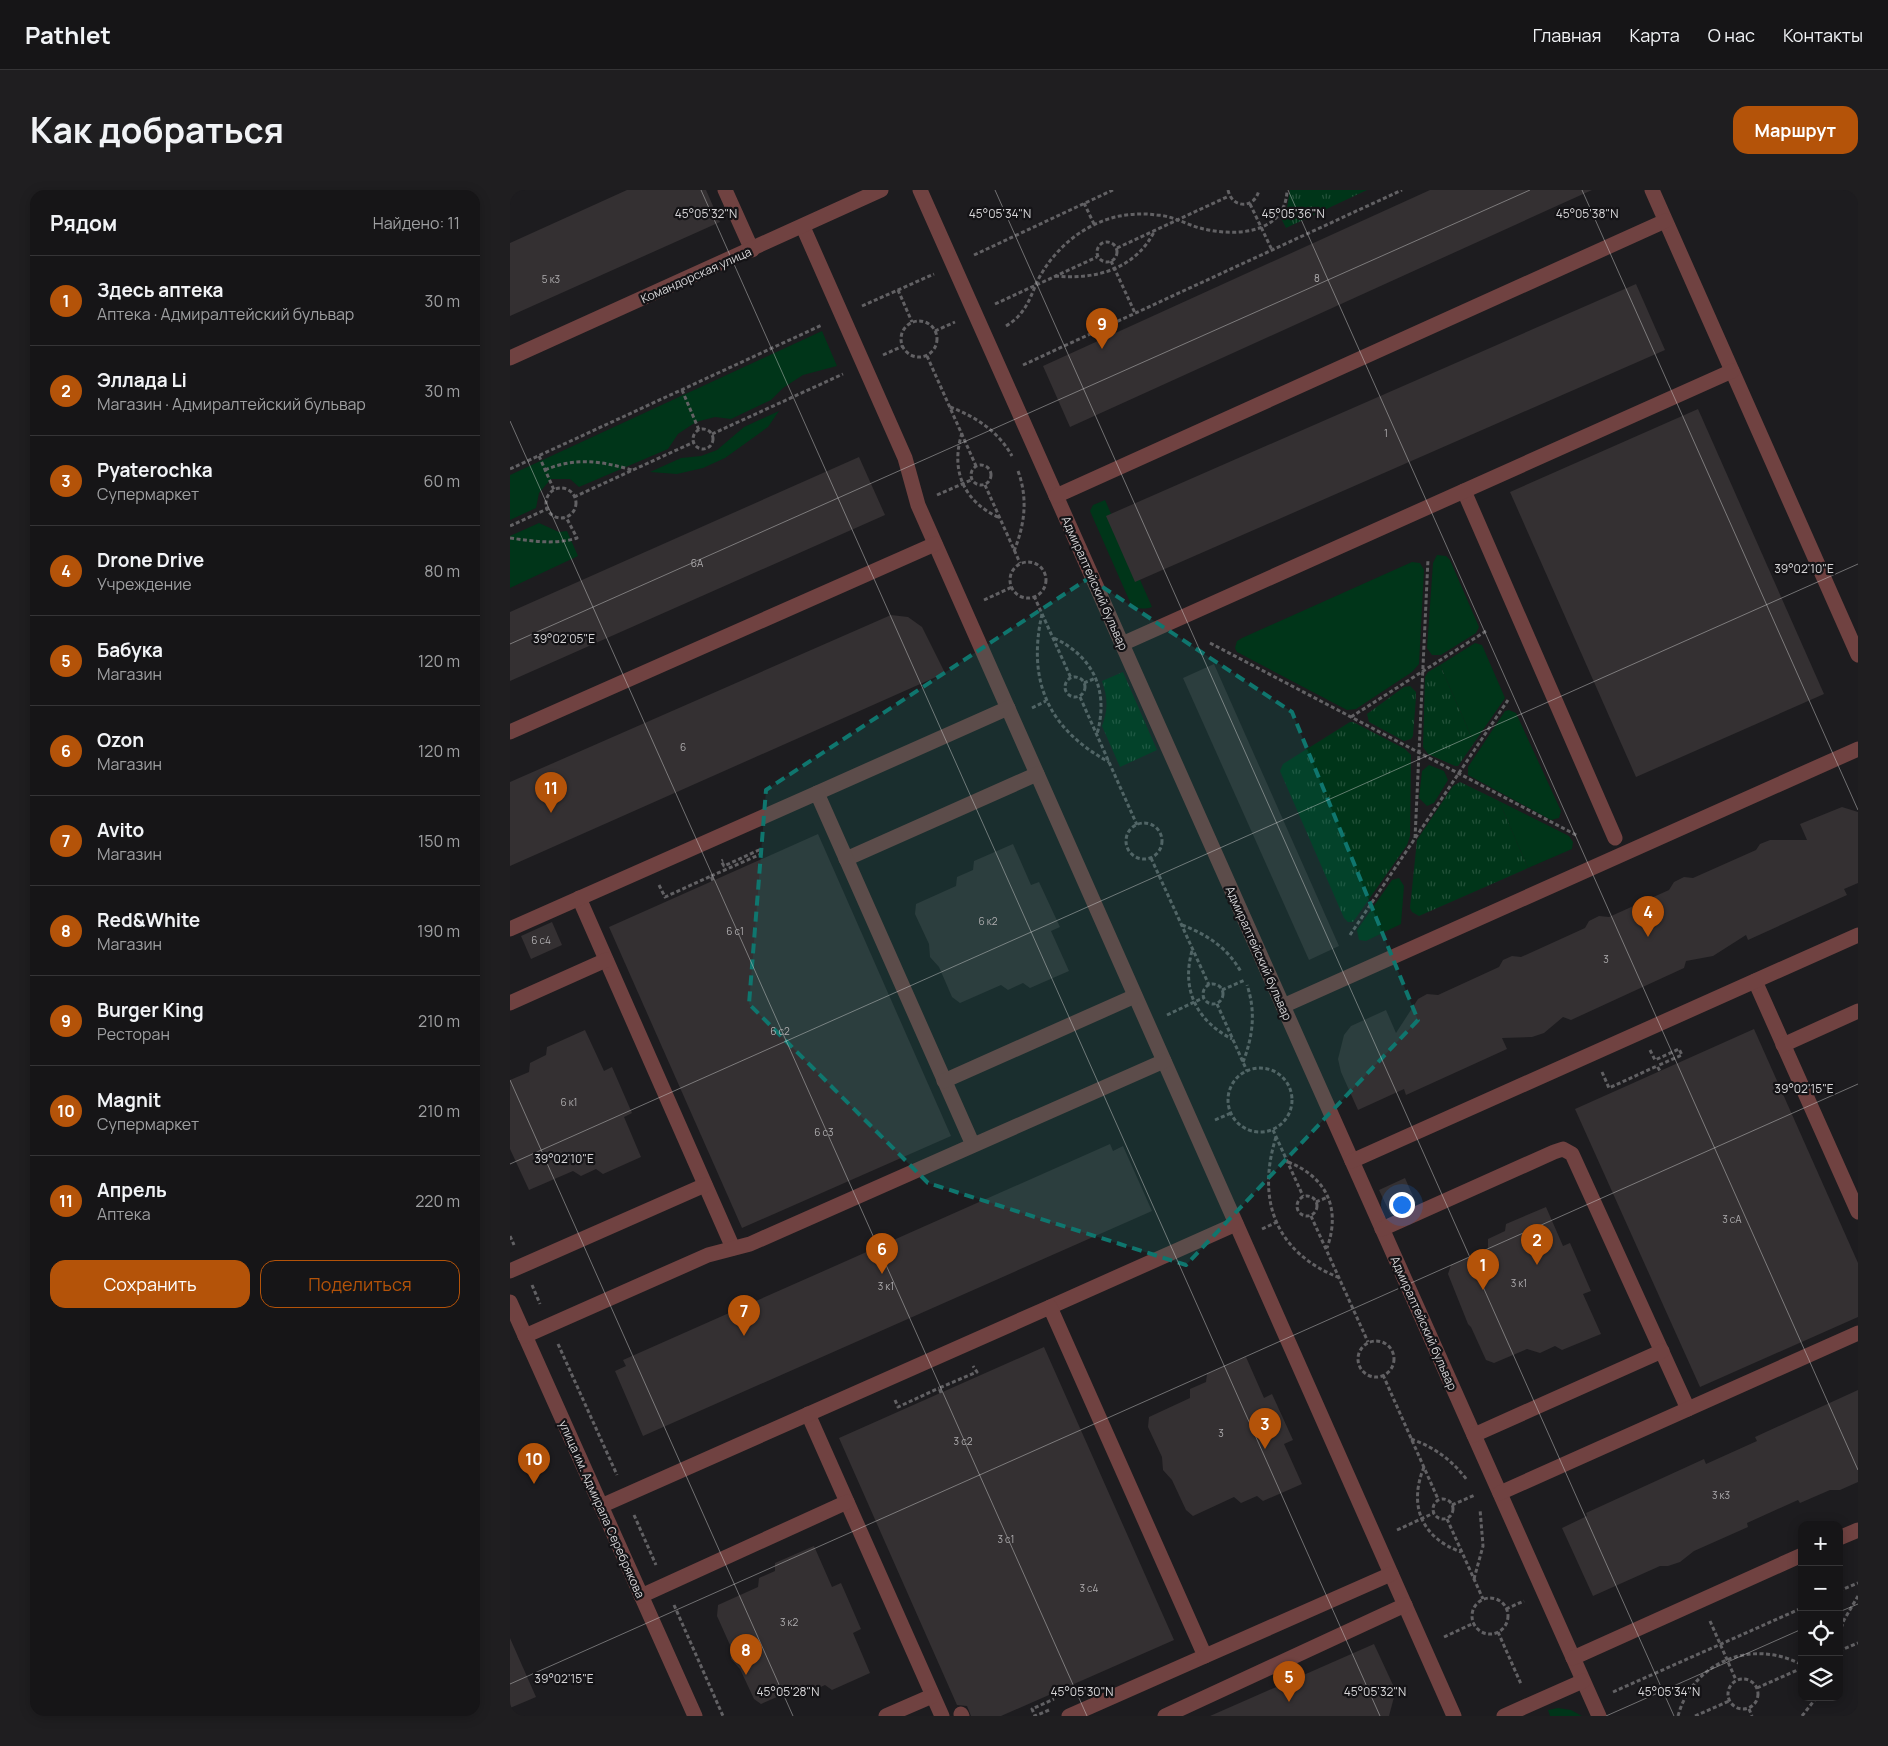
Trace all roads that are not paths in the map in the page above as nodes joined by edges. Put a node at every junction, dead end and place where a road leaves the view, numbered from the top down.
1 (725, 190) edge
2 (881, 190) edge
3 (920, 190) edge
4 (1652, 190) edge
5 (1666, 221) junction
6 (803, 227) junction
7 (752, 250) junction
8 (510, 358) edge
9 (1732, 371) junction
10 (1464, 491) junction
11 (1056, 496) junction
12 (935, 544) junction
13 (1122, 644) junction
14 (1858, 656) edge
15 (1008, 708) junction
16 (510, 732) edge
17 (1858, 749) edge
18 (1037, 774) junction
19 (817, 793) junction
20 (1615, 838) dead end
21 (846, 859) junction
22 (579, 898) junction
23 (510, 929) edge
24 (1858, 935) edge
25 (606, 960) junction
26 (1755, 981) junction
27 (1135, 996) junction
28 (510, 1002) edge
29 (1283, 1006) junction
30 (1858, 1011) edge
31 (1783, 1045) junction
32 (1164, 1061) junction
33 (944, 1080) junction
34 (973, 1145) junction
35 (1352, 1161) junction
36 (705, 1185) junction
37 (1858, 1212) edge
38 (1236, 1224) junction
39 (1382, 1229) junction
40 (733, 1248) junction
41 (510, 1271) edge
42 (510, 1302) edge
43 (1050, 1307) junction
44 (1858, 1333) edge
45 (525, 1336) junction
46 (1662, 1351) junction
47 (1688, 1409) junction
48 (808, 1414) junction
49 (1474, 1435) junction
50 (1500, 1493) junction
51 (847, 1502) junction
52 (601, 1506) junction
53 (1858, 1530) edge
54 (1843, 1536) edge
55 (1798, 1557) edge
56 (1391, 1574) junction
57 (641, 1596) junction
58 (1405, 1605) junction
59 (1205, 1656) junction
60 (1573, 1658) junction
61 (1584, 1681) junction
62 (932, 1696) junction
63 (695, 1716) edge
64 (886, 1716) edge
65 (942, 1716) edge
66 (1069, 1716) edge
67 (1165, 1716) edge
68 (1454, 1716) edge
69 (1504, 1716) edge
70 (1599, 1716) edge

1 - 7 street
2 - 6 street, Командорская улица
3 - 11 street, Адмиралтейский бульвар
4 - 5 street
5 - 9 street
5 - 11 street
6 - 7 street, Командорская улица
6 - 12 street
7 - 8 street, Командорская улица
9 - 10 street
9 - 14 street
10 - 13 street
10 - 20 street
11 - 13 street, Адмиралтейский бульвар
12 - 15 street
12 - 16 street
13 - 29 street, Адмиралтейский бульвар
15 - 18 street
15 - 19 street
17 - 29 street
18 - 21 street
18 - 27 street
19 - 21 street
19 - 22 street
21 - 33 street
22 - 23 street
22 - 25 street
24 - 26 street
25 - 28 street
25 - 36 street
26 - 31 street
26 - 35 street
27 - 32 street
27 - 33 street
29 - 35 street, Адмиралтейский бульвар
30 - 31 street
31 - 37 street
32 - 34 street
32 - 38 street
33 - 34 street
34 - 40 street
35 - 39 street, Адмиралтейский бульвар
36 - 40 street
36 - 41 street
38 - 43 street
38 - 56 street
39 - 46 street
39 - 49 street, Адмиралтейский бульвар
40 - 45 street
42 - 45 street, улица им. Адмирала Серебрякова
43 - 48 street
43 - 59 street
44 - 47 street
45 - 52 street, улица им. Адмирала Серебрякова
46 - 47 street
46 - 49 street
47 - 50 street
48 - 51 street
48 - 52 street
49 - 50 street, Адмиралтейский бульвар
50 - 60 street, Адмиралтейский бульвар
51 - 57 street
51 - 62 street
52 - 57 street, улица им. Адмирала Серебрякова
53 - 54 street
55 - 60 street
56 - 58 street
56 - 59 street
57 - 63 street, улица им. Адмирала Серебрякова
58 - 67 street
58 - 68 street
59 - 66 street
60 - 61 street, Адмиралтейский бульвар
61 - 69 street
61 - 70 street, Адмиралтейский бульвар
62 - 64 street
62 - 65 street

